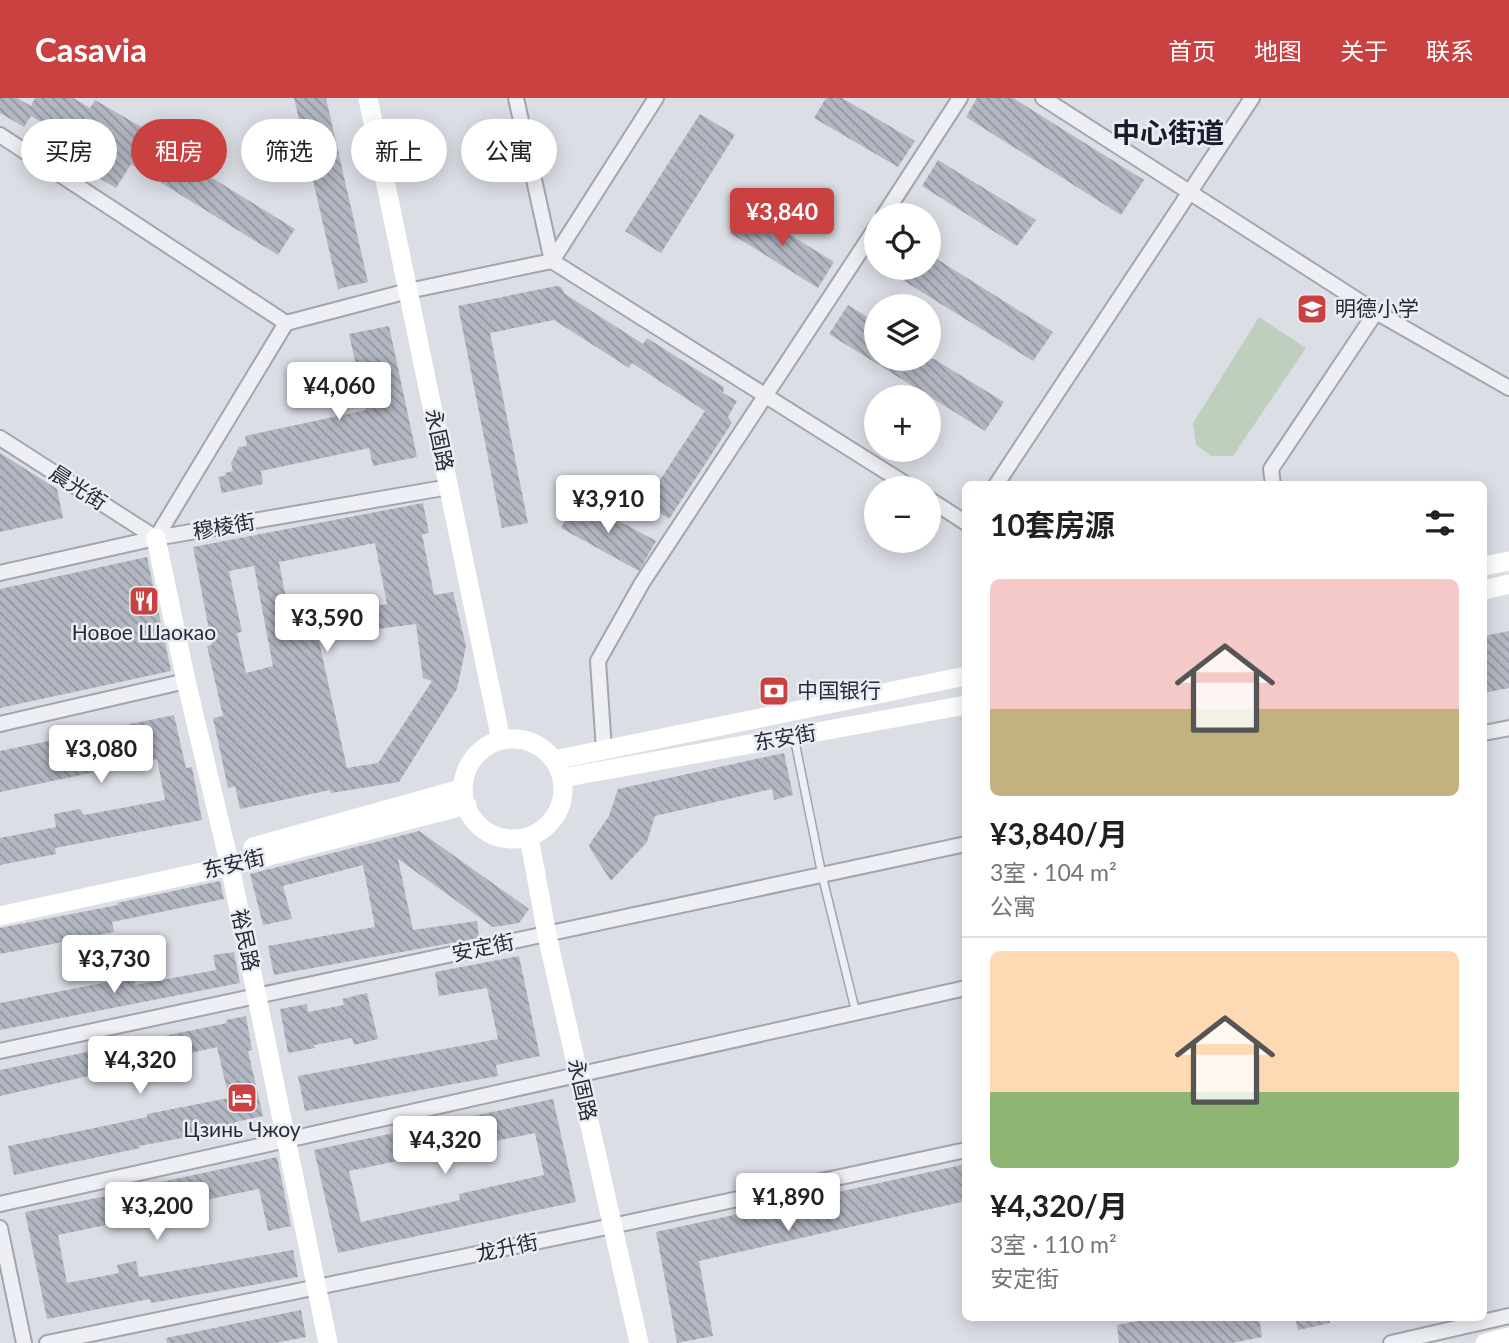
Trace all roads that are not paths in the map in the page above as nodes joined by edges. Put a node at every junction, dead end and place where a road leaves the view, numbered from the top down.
1 (368, 98) edge
2 (516, 98) edge
3 (656, 98) edge
4 (960, 98) edge
5 (1043, 98) edge
6 (1252, 98) edge
7 (0, 135) edge
8 (1190, 192) junction
9 (892, 203) edge
10 (864, 246) edge
11 (552, 261) junction
12 (408, 291) junction
13 (1376, 312) junction
14 (286, 323) junction
15 (1509, 388) edge
16 (766, 396) junction
17 (0, 438) edge
18 (893, 476) edge
19 (999, 481) edge
20 (1272, 481) edge
21 (449, 487) junction
22 (941, 507) edge
23 (962, 520) edge
24 (156, 538) junction
25 (1509, 561) edge
26 (1487, 565) edge
27 (0, 573) edge
28 (1509, 584) edge
29 (1487, 589) edge
30 (962, 677) edge
31 (186, 681) junction
32 (962, 706) edge
33 (0, 724) edge
34 (1509, 728) edge
35 (1487, 732) edge
36 (794, 737) junction
37 (501, 740) junction
38 (604, 750) junction
39 (558, 769) junction
40 (464, 797) junction
41 (529, 837) junction
42 (962, 845) edge
43 (228, 860) junction
44 (822, 876) junction
45 (0, 903) edge
46 (0, 916) edge
47 (547, 935) junction
48 (962, 989) edge
49 (256, 995) junction
50 (856, 1013) junction
51 (0, 1051) edge
52 (579, 1076) junction
53 (288, 1141) junction
54 (962, 1151) edge
55 (0, 1204) edge
56 (612, 1226) junction
57 (0, 1228) edge
58 (316, 1288) junction
59 (1509, 1316) edge
60 (1487, 1319) edge
61 (1453, 1323) edge
62 (1509, 1337) edge
63 (24, 1343) edge
64 (47, 1343) edge
65 (328, 1343) edge
66 (639, 1343) edge
67 (1391, 1343) edge
68 (1485, 1343) edge

1 - 12 street, 永固路
2 - 11 street
3 - 11 street
4 - 9 street
5 - 8 street
6 - 8 street
7 - 14 street
8 - 13 street
8 - 19 street
10 - 16 street
11 - 12 street
11 - 16 street
12 - 14 street
12 - 21 street, 永固路
13 - 15 street
13 - 20 street
14 - 24 street
16 - 18 street
16 - 38 street
17 - 24 street, 晨光街
21 - 24 street, 穆棱街
21 - 37 street, 永固路
22 - 23 street
24 - 27 street, 穆棱街
24 - 31 street, 裕民路
25 - 26 street
28 - 29 street
30 - 38 street, 东安街
31 - 33 street
31 - 43 street, 裕民路
32 - 36 street, 东安街
34 - 35 street
36 - 39 street, 东安街
36 - 44 lane
37 - 39 street
37 - 40 street
38 - 39 street, 东安街
39 - 41 street
40 - 41 street
40 - 43 street, 东安街
41 - 47 street, 永固路
42 - 44 street, 安定街
43 - 45 street, 东安街
43 - 46 street, 东安街
43 - 49 street, 裕民路
44 - 47 street, 安定街
44 - 50 lane
47 - 49 street, 安定街
47 - 52 street, 永固路
48 - 50 street
49 - 51 street, 安定街
49 - 53 street, 裕民路
50 - 52 street
52 - 53 street
52 - 56 street, 永固路
53 - 55 street
53 - 58 street, 裕民路
54 - 56 street, 龙升街
56 - 58 street, 龙升街
56 - 66 street, 永固路
57 - 63 street
58 - 64 street, 龙升街
58 - 65 street, 裕民路
59 - 60 street
61 - 67 street
62 - 68 street

